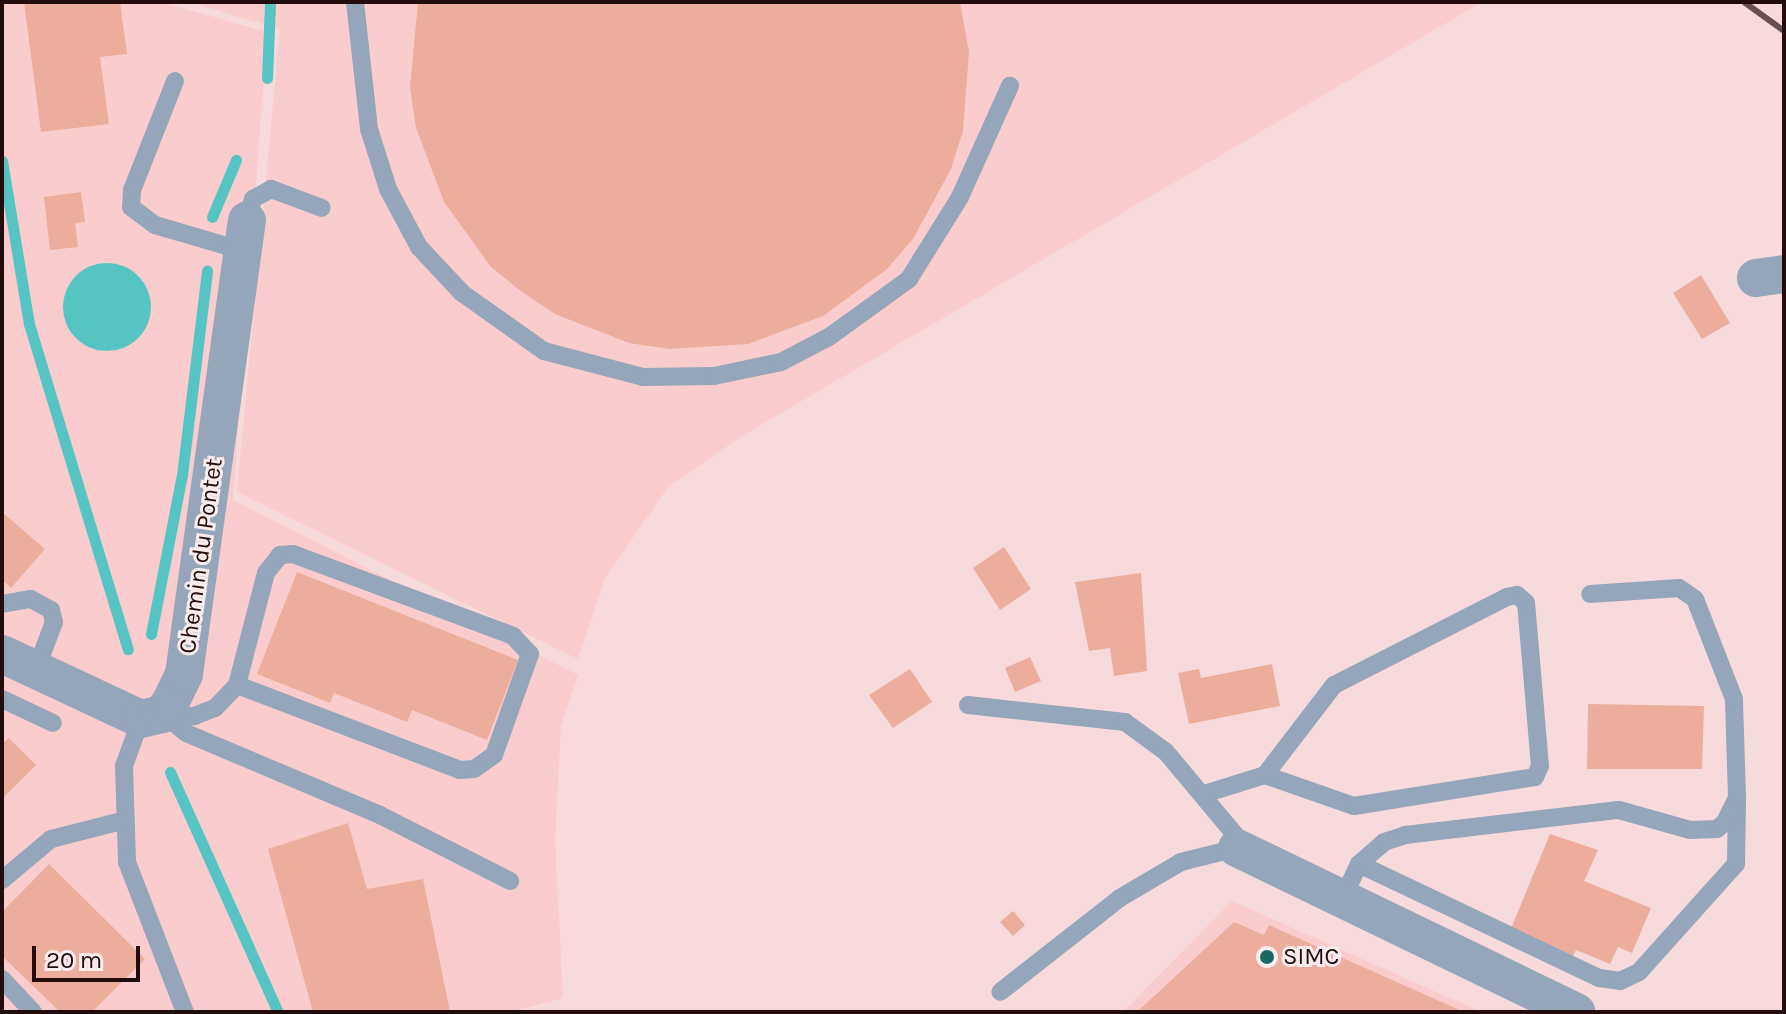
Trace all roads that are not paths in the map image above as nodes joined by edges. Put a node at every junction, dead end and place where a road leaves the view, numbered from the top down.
1 (355, 2) edge
2 (175, 81) dead end
3 (1010, 86) dead end
4 (322, 208) dead end
5 (245, 235) junction
6 (1590, 594) dead end
7 (2, 604) edge
8 (2, 654) edge
9 (36, 670) junction
10 (237, 685) junction
11 (2, 699) edge
12 (968, 705) dead end
13 (152, 716) junction
14 (53, 723) dead end
15 (1265, 775) junction
16 (1204, 794) junction
17 (1737, 797) junction
18 (122, 821) junction
19 (1237, 848) junction
20 (1359, 864) junction
21 (2, 880) edge
22 (510, 881) dead end
23 (1341, 902) junction
24 (2, 979) edge
25 (1000, 992) dead end
26 (33, 1012) edge
27 (185, 1012) edge
28 (1577, 1012) edge

1 - 3 lane
2 - 5 lane
4 - 5 lane
5 - 13 street, Chemin du Pontet
6 - 17 lane
7 - 9 lane
8 - 9 street
9 - 13 street
10 - 10 lane
10 - 13 lane
11 - 14 lane
12 - 16 lane
13 - 18 lane
13 - 22 lane
15 - 15 lane
15 - 16 lane
16 - 19 lane
17 - 20 lane
17 - 20 lane
18 - 21 lane
18 - 27 lane
19 - 23 street
19 - 25 lane
20 - 23 lane
23 - 28 street
24 - 26 lane

